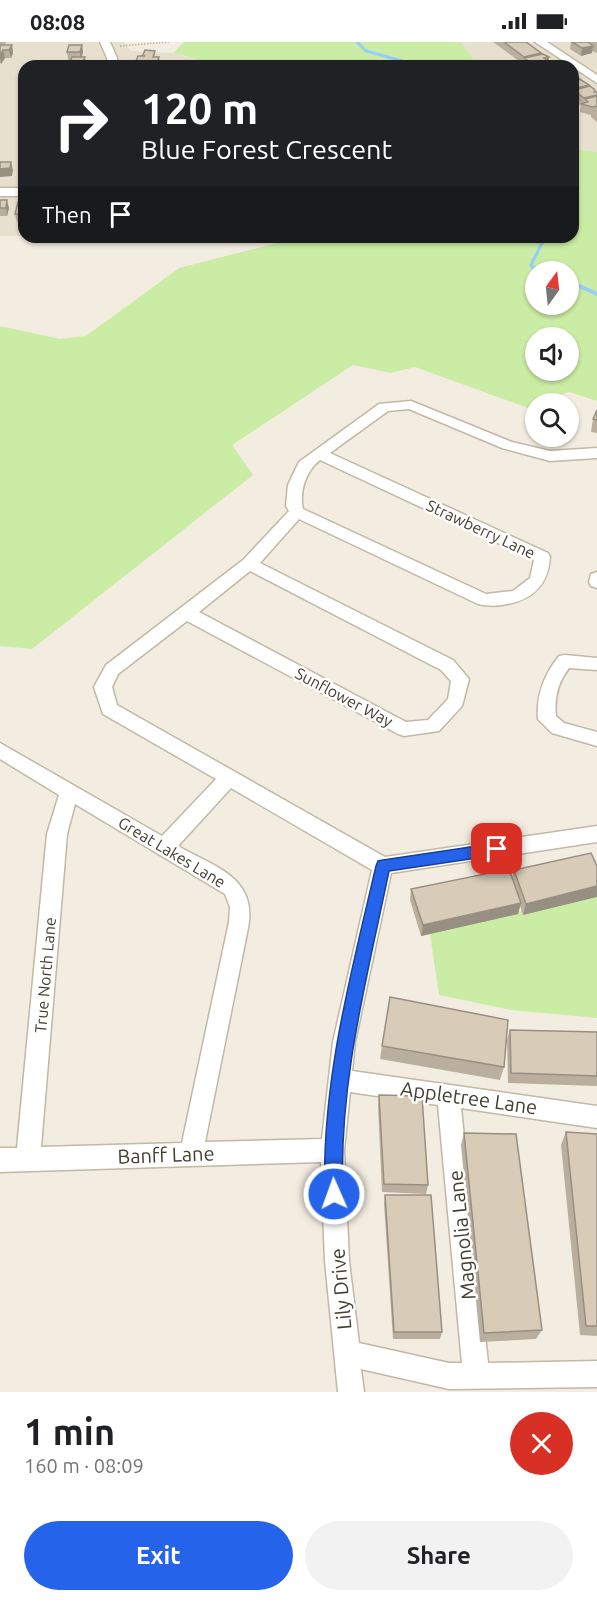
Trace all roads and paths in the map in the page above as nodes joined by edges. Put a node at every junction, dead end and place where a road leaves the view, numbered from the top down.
1 (169, 42) edge
2 (542, 42) edge
3 (106, 45) edge
4 (112, 60) edge
5 (568, 60) edge
6 (579, 68) edge
7 (597, 80) edge
8 (0, 192) edge
9 (18, 192) edge
10 (597, 453) edge
11 (320, 454) junction
12 (297, 512) junction
13 (249, 564) junction
14 (187, 613) junction
15 (597, 664) edge
16 (597, 739) edge
17 (0, 750) edge
18 (228, 779) junction
19 (70, 792) junction
20 (597, 834) edge
21 (164, 847) junction
22 (383, 866) junction
23 (340, 1080) junction
24 (448, 1095) junction
25 (597, 1117) edge
26 (332, 1150) junction
27 (191, 1154) junction
28 (0, 1160) edge
29 (28, 1160) junction
30 (347, 1353) junction
31 (597, 1374) edge
32 (477, 1376) junction
33 (351, 1392) edge

1 - 3 path
2 - 5 street
3 - 4 street
6 - 7 street
8 - 9 street
10 - 11 street
11 - 12 street
11 - 12 street, Strawberry Lane
12 - 13 street
13 - 14 street
13 - 14 street, Sunflower Way
14 - 18 street
15 - 16 street
17 - 19 street, Great Lakes Lane
18 - 21 street
18 - 22 street
19 - 21 street, Great Lakes Lane
19 - 29 street, True North Lane
20 - 22 street
21 - 27 street, Great Lakes Lane
22 - 23 street, Lily Drive
23 - 24 street, Appletree Lane
23 - 26 street, Lily Drive
24 - 25 street, Appletree Lane
24 - 32 street, Magnolia Lane
26 - 27 street, Banff Lane
26 - 30 street, Lily Drive
27 - 29 street, Banff Lane
28 - 29 street, Banff Lane
30 - 32 street
30 - 33 street, Lily Drive
31 - 32 street

